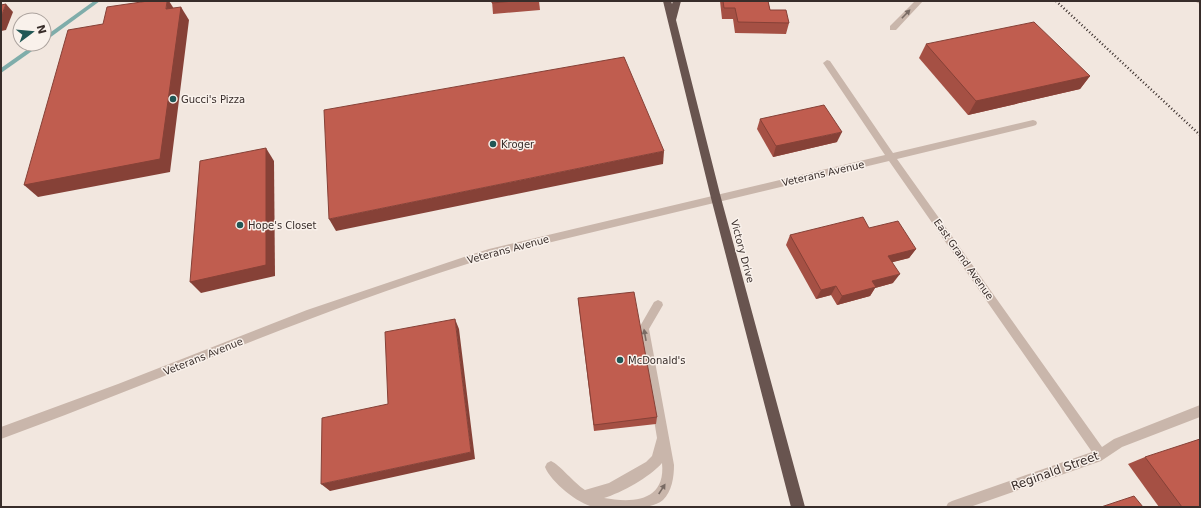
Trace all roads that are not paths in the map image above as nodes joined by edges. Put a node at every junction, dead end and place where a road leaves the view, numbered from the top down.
1 (667, 1) edge
2 (677, 1) edge
3 (919, 1) edge
4 (671, 21) junction
5 (893, 28) dead end
6 (827, 62) dead end
7 (1033, 123) dead end
8 (891, 157) junction
9 (716, 198) junction
10 (658, 305) dead end
11 (1200, 411) edge
12 (661, 429) junction
13 (1, 433) edge
14 (1101, 454) junction
15 (551, 467) dead end
16 (583, 497) junction
17 (629, 507) edge
18 (798, 507) edge
19 (952, 507) edge

1 - 4 highway, Victory Drive
2 - 4 highway
5 -> 3 street
4 - 9 highway, Victory Drive
6 - 8 street, East Grand Avenue
7 - 8 street, Veterans Avenue
8 - 9 street, Veterans Avenue
8 - 14 street, East Grand Avenue
9 - 13 street, Veterans Avenue
9 - 18 highway, Victory Drive
12 -> 10 street
11 - 14 street, Reginald Street
12 - 16 street
17 -> 12 street
14 - 19 street, Reginald Street
15 - 16 street
16 - 17 street

